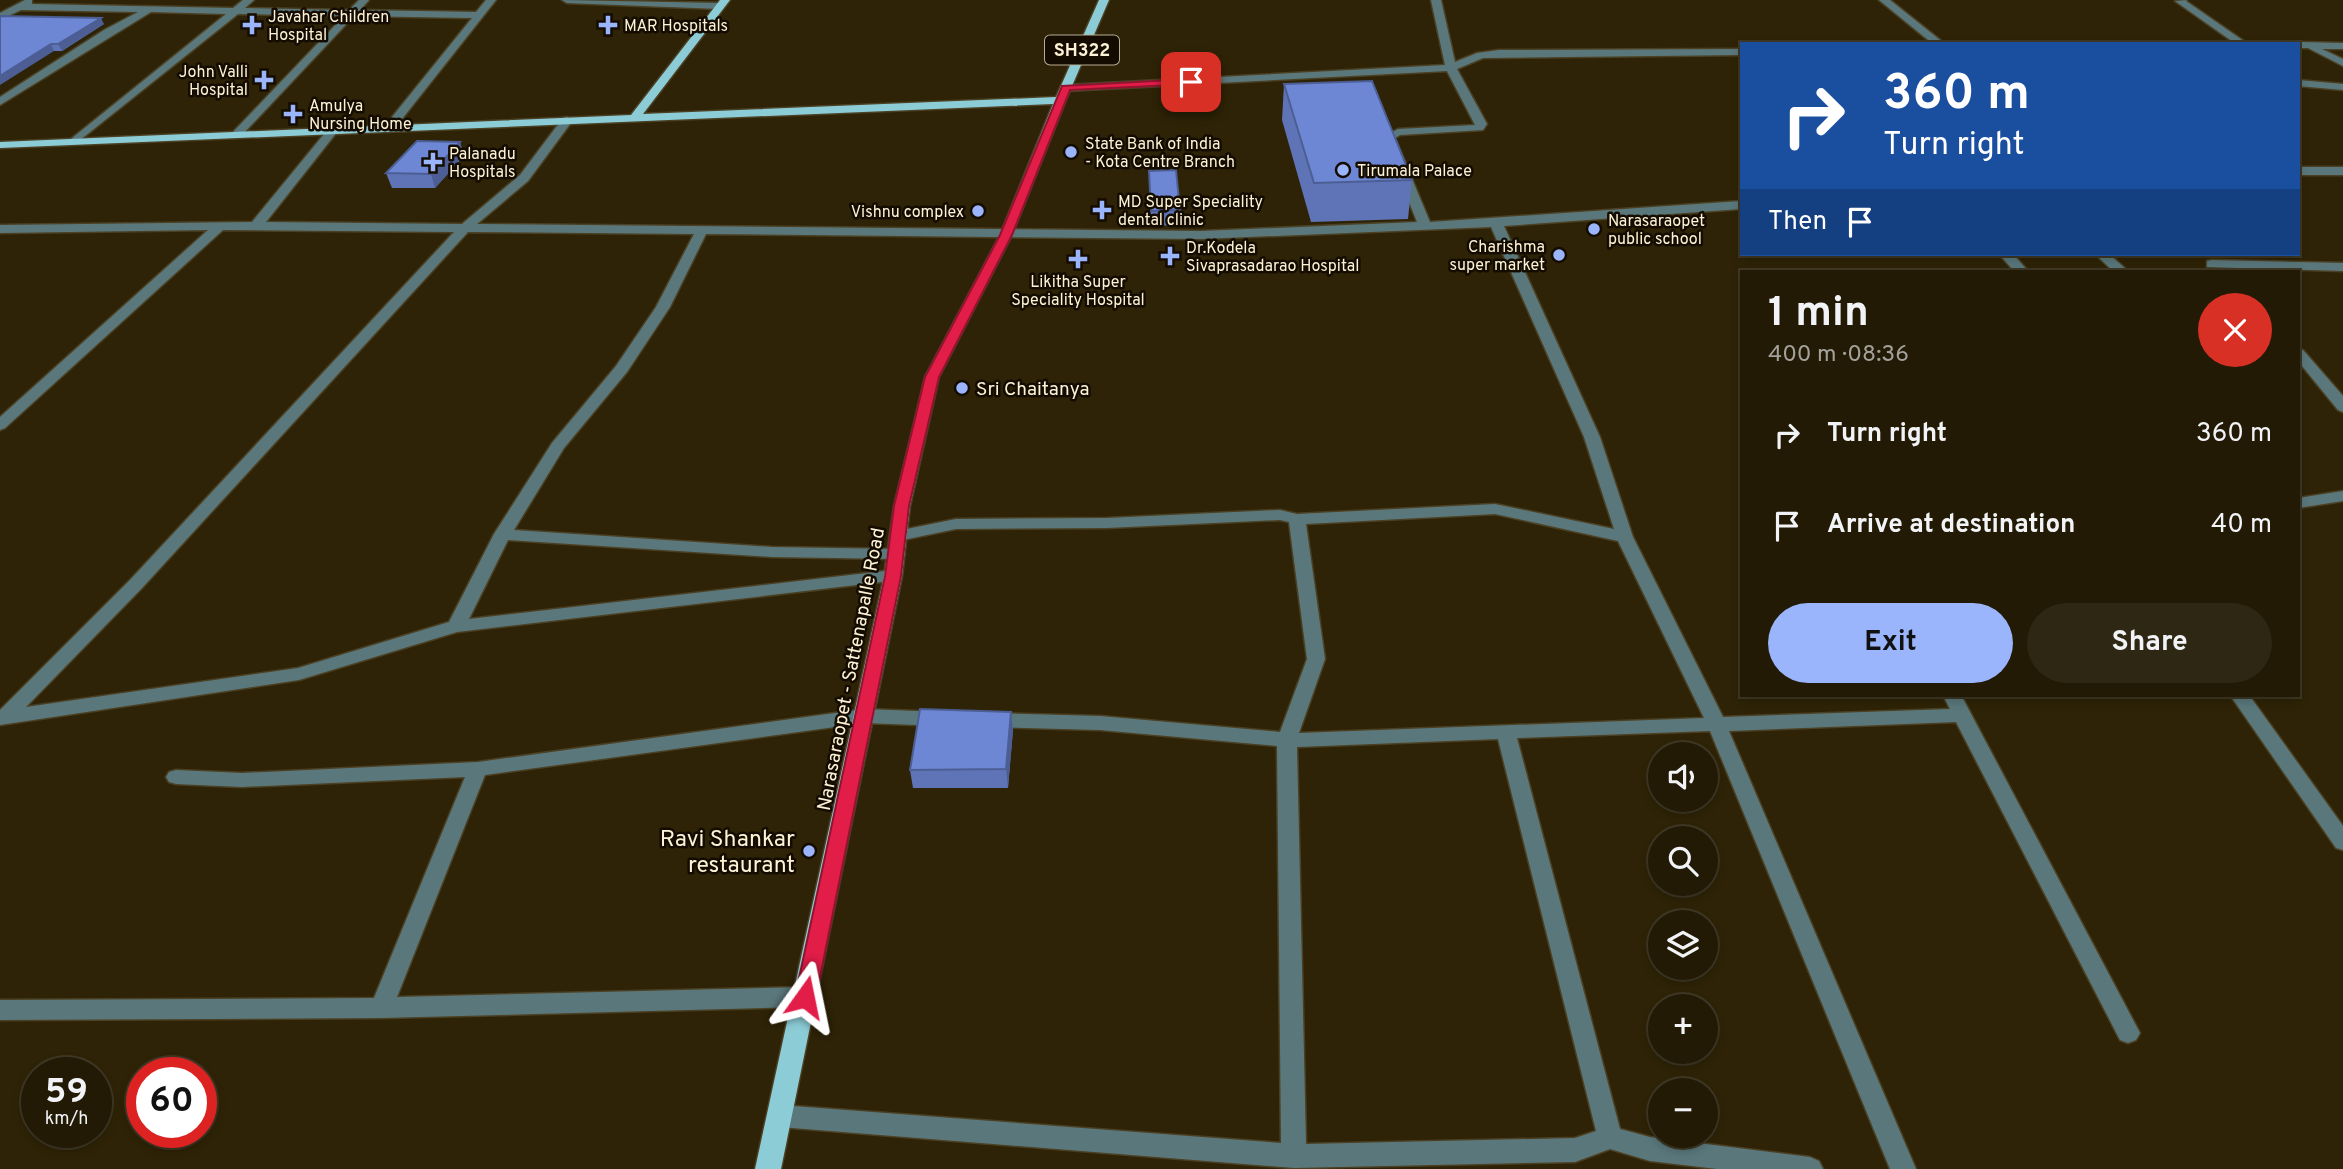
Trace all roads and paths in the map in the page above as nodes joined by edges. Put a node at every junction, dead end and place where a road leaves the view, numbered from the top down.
1 (32, 0) edge
2 (167, 0) edge
3 (249, 0) edge
4 (364, 0) edge
5 (491, 0) edge
6 (567, 0) edge
7 (1104, 0) edge
8 (1436, 0) edge
9 (1884, 0) edge
10 (2182, 0) edge
11 (587, 1) edge
12 (722, 3) edge
13 (18, 7) junction
14 (148, 11) junction
15 (232, 12) junction
16 (351, 13) junction
17 (477, 15) junction
18 (0, 16) edge
19 (1937, 42) edge
20 (2240, 42) edge
21 (2302, 45) edge
22 (2343, 46) edge
23 (1740, 52) edge
24 (2343, 63) edge
25 (1451, 68) junction
26 (2300, 83) edge
27 (2343, 87) edge
28 (1063, 94) junction
29 (0, 102) edge
30 (635, 117) junction
31 (567, 120) junction
32 (390, 127) junction
33 (332, 130) junction
34 (237, 134) junction
35 (75, 141) junction
36 (0, 145) edge
37 (2300, 170) edge
38 (2343, 172) edge
39 (1740, 205) edge
40 (1496, 223) junction
41 (256, 226) junction
42 (1425, 226) junction
43 (219, 227) junction
44 (0, 229) edge
45 (464, 229) junction
46 (701, 232) junction
47 (1006, 235) junction
48 (2008, 256) edge
49 (2104, 256) edge
50 (2216, 267) edge
51 (2343, 267) edge
52 (2020, 270) edge
53 (2120, 270) edge
54 (2300, 355) edge
55 (2300, 377) edge
56 (2335, 390) edge
57 (2343, 407) edge
58 (0, 425) edge
59 (2343, 496) edge
60 (2300, 503) edge
61 (1297, 519) junction
62 (502, 534) junction
63 (1625, 537) junction
64 (897, 545) junction
65 (893, 576) junction
66 (456, 626) junction
67 (1953, 697) edge
68 (2240, 697) edge
69 (1963, 715) junction
70 (864, 716) junction
71 (2, 718) edge
72 (1717, 724) junction
73 (1506, 732) junction
74 (1287, 740) junction
75 (478, 769) junction
76 (176, 777) dead end
77 (2343, 842) edge
78 (805, 997) junction
79 (382, 1008) junction
80 (0, 1010) edge
81 (2128, 1033) dead end
82 (780, 1116) junction
83 (1610, 1138) junction
84 (1294, 1156) junction
85 (768, 1169) edge
86 (1810, 1169) edge
87 (1903, 1169) edge

1 - 13 street
2 - 14 street
3 - 15 street
4 - 16 street
5 - 17 street
6 - 11 street
7 - 28 main road, Narasaraopet - Sattenapalle Road / SH322
8 - 25 street
9 - 19 street
10 - 20 street
11 - 12 street
12 - 30 main road
13 - 14 street
13 - 18 street
14 - 15 street
14 - 29 street
15 - 16 street
15 - 35 street
16 - 17 street
16 - 34 street
17 - 32 street
21 - 22 street
21 - 24 street
23 - 25 street
25 - 28 street
25 - 42 street
26 - 27 street
28 - 30 main road
28 - 47 main road, Narasaraopet - Sattenapalle Road / SH322
30 - 31 main road
31 - 32 main road
31 - 45 street
32 - 33 main road
33 - 34 main road
33 - 41 street
34 - 35 main road
35 - 36 main road
37 - 38 street
39 - 40 street
40 - 42 street
40 - 63 street
41 - 43 street
41 - 45 street
42 - 47 street
43 - 44 street
43 - 58 street
45 - 46 street
45 - 71 street
46 - 47 street
46 - 62 street
47 - 64 main road, Narasaraopet - Sattenapalle Road / SH322
48 - 52 street
49 - 53 street
50 - 51 street
54 - 56 street
55 - 56 street
56 - 57 street
59 - 60 street
61 - 63 street
61 - 64 street
61 - 74 street
62 - 64 street
62 - 66 street
63 - 72 street
64 - 65 main road, Narasaraopet - Sattenapalle Road / SH322
65 - 66 street
65 - 70 main road, Narasaraopet - Sattenapalle Road / SH322
66 - 71 street
67 - 69 street
68 - 77 street
69 - 72 street
69 - 81 street
70 - 74 street
70 - 75 street
70 - 78 main road, Narasaraopet - Sattenapalle Road / SH322
72 - 73 street
72 - 87 street
73 - 74 street
73 - 83 street
74 - 84 street
75 - 76 street
75 - 79 street
78 - 79 street
78 - 82 main road, Narasaraopet - Sattenapalle Road / SH322
79 - 80 street
82 - 84 street
82 - 85 main road, Narasaraopet - Sattenapalle Road / SH322
83 - 84 street
83 - 86 street

